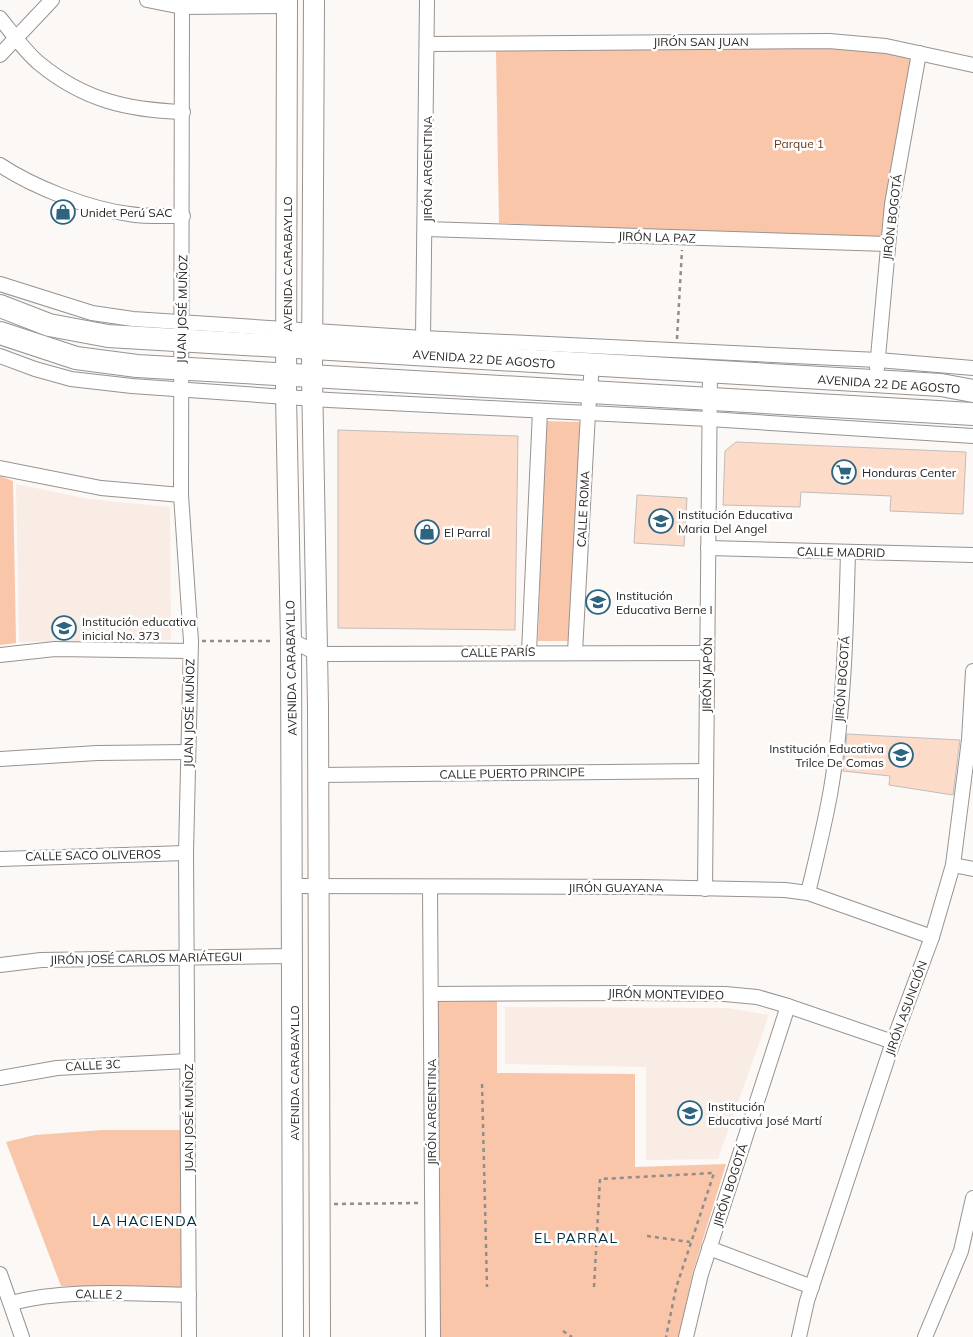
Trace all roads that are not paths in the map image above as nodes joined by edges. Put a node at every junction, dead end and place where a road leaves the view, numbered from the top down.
1 (52, 0) edge
2 (147, 0) edge
3 (314, 0) edge
4 (427, 0) edge
5 (287, 3) edge
6 (182, 4) edge
7 (0, 18) edge
8 (16, 38) junction
9 (428, 44) junction
10 (919, 53) junction
11 (0, 55) edge
12 (973, 65) edge
13 (182, 112) junction
14 (0, 165) edge
15 (183, 216) junction
16 (426, 229) junction
17 (888, 244) junction
18 (0, 284) edge
19 (0, 306) edge
20 (181, 331) junction
21 (0, 333) edge
22 (287, 338) junction
23 (423, 338) junction
24 (312, 339) junction
25 (0, 356) edge
26 (592, 366) junction
27 (973, 368) edge
28 (877, 371) junction
29 (710, 372) junction
30 (312, 376) junction
31 (181, 379) junction
32 (286, 385) junction
33 (973, 391) edge
34 (312, 399) junction
35 (589, 402) junction
36 (710, 409) junction
37 (540, 411) junction
38 (973, 414) edge
39 (973, 436) edge
40 (0, 468) edge
41 (181, 495) junction
42 (708, 548) junction
43 (848, 552) junction
44 (973, 555) edge
45 (291, 640) junction
46 (191, 646) junction
47 (528, 652) junction
48 (576, 652) junction
49 (707, 653) junction
50 (0, 654) edge
51 (318, 654) junction
52 (973, 671) edge
53 (188, 752) junction
54 (0, 759) edge
55 (706, 771) junction
56 (318, 776) junction
57 (186, 853) junction
58 (0, 859) edge
59 (954, 865) junction
60 (973, 869) edge
61 (292, 886) junction
62 (319, 886) junction
63 (430, 887) junction
64 (705, 888) junction
65 (808, 894) junction
66 (932, 937) junction
67 (293, 956) junction
68 (188, 958) junction
69 (0, 965) edge
70 (430, 994) junction
71 (788, 1006) junction
72 (893, 1042) junction
73 (187, 1061) junction
74 (0, 1078) edge
75 (973, 1198) edge
76 (709, 1248) junction
77 (967, 1252) edge
78 (0, 1274) edge
79 (812, 1287) junction
80 (189, 1295) junction
81 (11, 1302) junction
82 (22, 1337) edge
83 (189, 1337) edge
84 (293, 1337) edge
85 (320, 1337) edge
86 (433, 1337) edge
87 (686, 1337) edge
88 (800, 1337) edge
89 (925, 1337) edge

1 - 8 street
2 - 6 street
3 - 24 main road, AVENIDA CARABAYLLO
4 - 9 street, JIRÓN ARGENTINA
5 - 6 street
5 - 22 main road, AVENIDA CARABAYLLO
6 - 13 street, JUAN JOSÉ MUÑOZ
7 - 8 street
8 - 11 street
8 - 13 street
9 - 10 street, JIRÓN SAN JUAN
9 - 16 street, JIRÓN ARGENTINA
10 - 12 street, JIRÓN SAN JUAN
10 - 17 street, JIRÓN BOGOTÁ
13 - 15 street, JUAN JOSÉ MUÑOZ
14 - 15 street
15 - 20 street, JUAN JOSÉ MUÑOZ
16 - 17 street, JIRÓN LA PAZ
16 - 23 street, JIRÓN ARGENTINA
17 - 28 street, JIRÓN BOGOTÁ
18 - 20 street, AVENIDA 22 DE AGOSTO
19 - 20 main road, AVENIDA 22 DE AGOSTO
20 - 22 main road, AVENIDA 22 DE AGOSTO
20 - 31 street, JUAN JOSÉ MUÑOZ
21 - 31 main road, AVENIDA 22 DE AGOSTO
22 - 24 main road, AVENIDA 22 DE AGOSTO
22 - 32 main road, AVENIDA CARABAYLLO
23 - 24 street, AVENIDA 22 DE AGOSTO
23 - 28 street, AVENIDA 22 DE AGOSTO
24 - 26 main road, AVENIDA 22 DE AGOSTO
24 - 30 main road, AVENIDA CARABAYLLO
25 - 31 street, AVENIDA 22 DE AGOSTO
26 - 29 main road, AVENIDA 22 DE AGOSTO
26 - 35 street, CALLE ROMA
27 - 28 street, AVENIDA 22 DE AGOSTO
28 - 29 main road, AVENIDA 22 DE AGOSTO
28 - 33 main road, AVENIDA 22 DE AGOSTO
29 - 36 street, JIRÓN JAPÓN
30 - 32 main road, AVENIDA 22 DE AGOSTO
30 - 34 main road, AVENIDA CARABAYLLO
30 - 35 main road, AVENIDA 22 DE AGOSTO
31 - 32 main road, AVENIDA 22 DE AGOSTO
31 - 41 street, JUAN JOSÉ MUÑOZ
32 - 34 street, AVENIDA 22 DE AGOSTO
32 - 45 main road, AVENIDA CARABAYLLO
34 - 37 street, AVENIDA 22 DE AGOSTO
34 - 51 main road, AVENIDA CARABAYLLO
35 - 36 main road, AVENIDA 22 DE AGOSTO
35 - 37 street, AVENIDA 22 DE AGOSTO
35 - 48 street, CALLE ROMA
36 - 38 main road, AVENIDA 22 DE AGOSTO
36 - 39 street, AVENIDA 22 DE AGOSTO
36 - 42 street, JIRÓN JAPÓN
37 - 47 street
40 - 41 street
41 - 46 street, JUAN JOSÉ MUÑOZ
42 - 43 street, CALLE MADRID
42 - 49 street, JIRÓN JAPÓN
43 - 44 street, CALLE MADRID
43 - 65 street, JIRÓN BOGOTÁ
45 - 51 street, CALLE PARÍS
45 - 61 main road, AVENIDA CARABAYLLO
46 - 50 street
46 - 53 street, JUAN JOSÉ MUÑOZ
47 - 48 street, CALLE PARÍS
47 - 51 street, CALLE PARÍS
48 - 49 street, CALLE PARÍS
49 - 55 street, JIRÓN JAPÓN
51 - 56 main road, AVENIDA CARABAYLLO
52 - 59 street, JIRÓN ASUNCIÓN
53 - 54 street
53 - 57 street, JUAN JOSÉ MUÑOZ
55 - 56 street, CALLE PUERTO PRINCIPE
55 - 64 street, JIRÓN JAPÓN
56 - 62 main road, AVENIDA CARABAYLLO
57 - 58 street, CALLE SACO OLIVEROS
57 - 68 street, JUAN JOSÉ MUÑOZ
59 - 60 street
59 - 66 street, JIRÓN ASUNCIÓN
61 - 62 street, JIRÓN GUAYANA
61 - 67 main road, AVENIDA CARABAYLLO
62 - 63 street, JIRÓN GUAYANA
62 - 85 main road, AVENIDA CARABAYLLO
63 - 64 street, JIRÓN GUAYANA
63 - 70 street, JIRÓN ARGENTINA
64 - 65 street, JIRÓN GUAYANA
65 - 66 street, JIRÓN GUAYANA
66 - 72 street, JIRÓN ASUNCIÓN
67 - 68 street, JIRÓN JOSÉ CARLOS MARIÁTEGUI
67 - 84 main road, AVENIDA CARABAYLLO
68 - 69 street, JIRÓN JOSÉ CARLOS MARIÁTEGUI
68 - 73 street, JUAN JOSÉ MUÑOZ
70 - 71 street, JIRÓN MONTEVIDEO
70 - 86 street, JIRÓN ARGENTINA
71 - 72 street, JIRÓN MONTEVIDEO
71 - 76 street, JIRÓN BOGOTÁ
72 - 79 street, JIRÓN ASUNCIÓN
73 - 74 street, CALLE 3C
73 - 80 street, JUAN JOSÉ MUÑOZ
75 - 77 street
76 - 79 street
76 - 87 street, JIRÓN BOGOTÁ
77 - 89 street
78 - 81 street
79 - 88 street, JIRÓN ASUNCIÓN
80 - 81 street, CALLE 2
80 - 83 street, JUAN JOSÉ MUÑOZ
81 - 82 street

